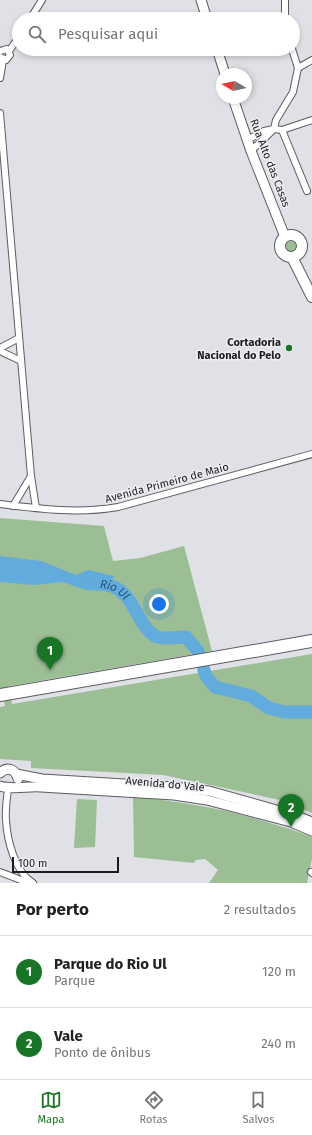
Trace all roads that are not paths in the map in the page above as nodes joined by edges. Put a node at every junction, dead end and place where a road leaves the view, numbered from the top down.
1 (42, 0) edge
2 (201, 0) edge
3 (285, 0) edge
4 (34, 12) edge
5 (205, 12) edge
6 (285, 12) edge
7 (12, 47) edge
8 (0, 51) edge
9 (9, 51) junction
10 (219, 56) edge
11 (294, 56) edge
12 (2, 59) edge
13 (312, 60) edge
14 (223, 68) edge
15 (298, 68) junction
16 (0, 78) edge
17 (235, 104) edge
18 (0, 113) edge
19 (312, 120) edge
20 (274, 129) junction
21 (282, 130) junction
22 (247, 140) junction
23 (251, 151) junction
24 (3, 175) edge
25 (3, 191) edge
26 (307, 191) dead end
27 (285, 237) junction
28 (295, 255) junction
29 (312, 283) edge
30 (312, 297) edge
31 (19, 338) junction
32 (0, 348) edge
33 (0, 351) edge
34 (21, 360) junction
35 (312, 454) edge
36 (31, 476) junction
37 (0, 504) edge
38 (13, 506) junction
39 (36, 508) junction
40 (312, 641) edge
41 (312, 648) edge
42 (0, 695) edge
43 (0, 700) edge
44 (0, 773) edge
45 (16, 774) junction
46 (4, 786) edge
47 (312, 822) edge
48 (312, 831) edge
49 (0, 872) edge
50 (32, 883) edge

1 - 4 street
2 - 5 main road
3 - 6 street
7 - 9 street
8 - 9 street
9 - 12 street
10 - 14 main road
11 - 15 street
12 - 16 street
13 - 15 street
15 - 20 street
17 - 22 main road, Rua Alto das Casas
18 - 24 street
19 - 21 street
20 - 21 street
20 - 22 street
20 - 23 street
21 - 26 street
22 - 23 main road, Rua Alto das Casas
23 - 27 main road, Rua Alto das Casas
24 - 25 street
25 - 31 street
27 - 28 main road
27 - 28 main road
28 - 29 main road
28 - 30 main road
31 - 32 street
31 - 34 street
33 - 34 street
34 - 36 street
35 - 39 street, Avenida Primeiro de Maio
36 - 38 street
36 - 39 street
37 - 38 street, Avenida Primeiro de Maio
38 - 39 street, Avenida Primeiro de Maio
40 - 42 highway
41 - 43 highway
44 - 45 main road, Avenida do Vale
45 - 46 main road
45 - 47 main road, Avenida do Vale
46 - 48 main road, Avenida do Vale
46 - 50 street
49 - 50 street

